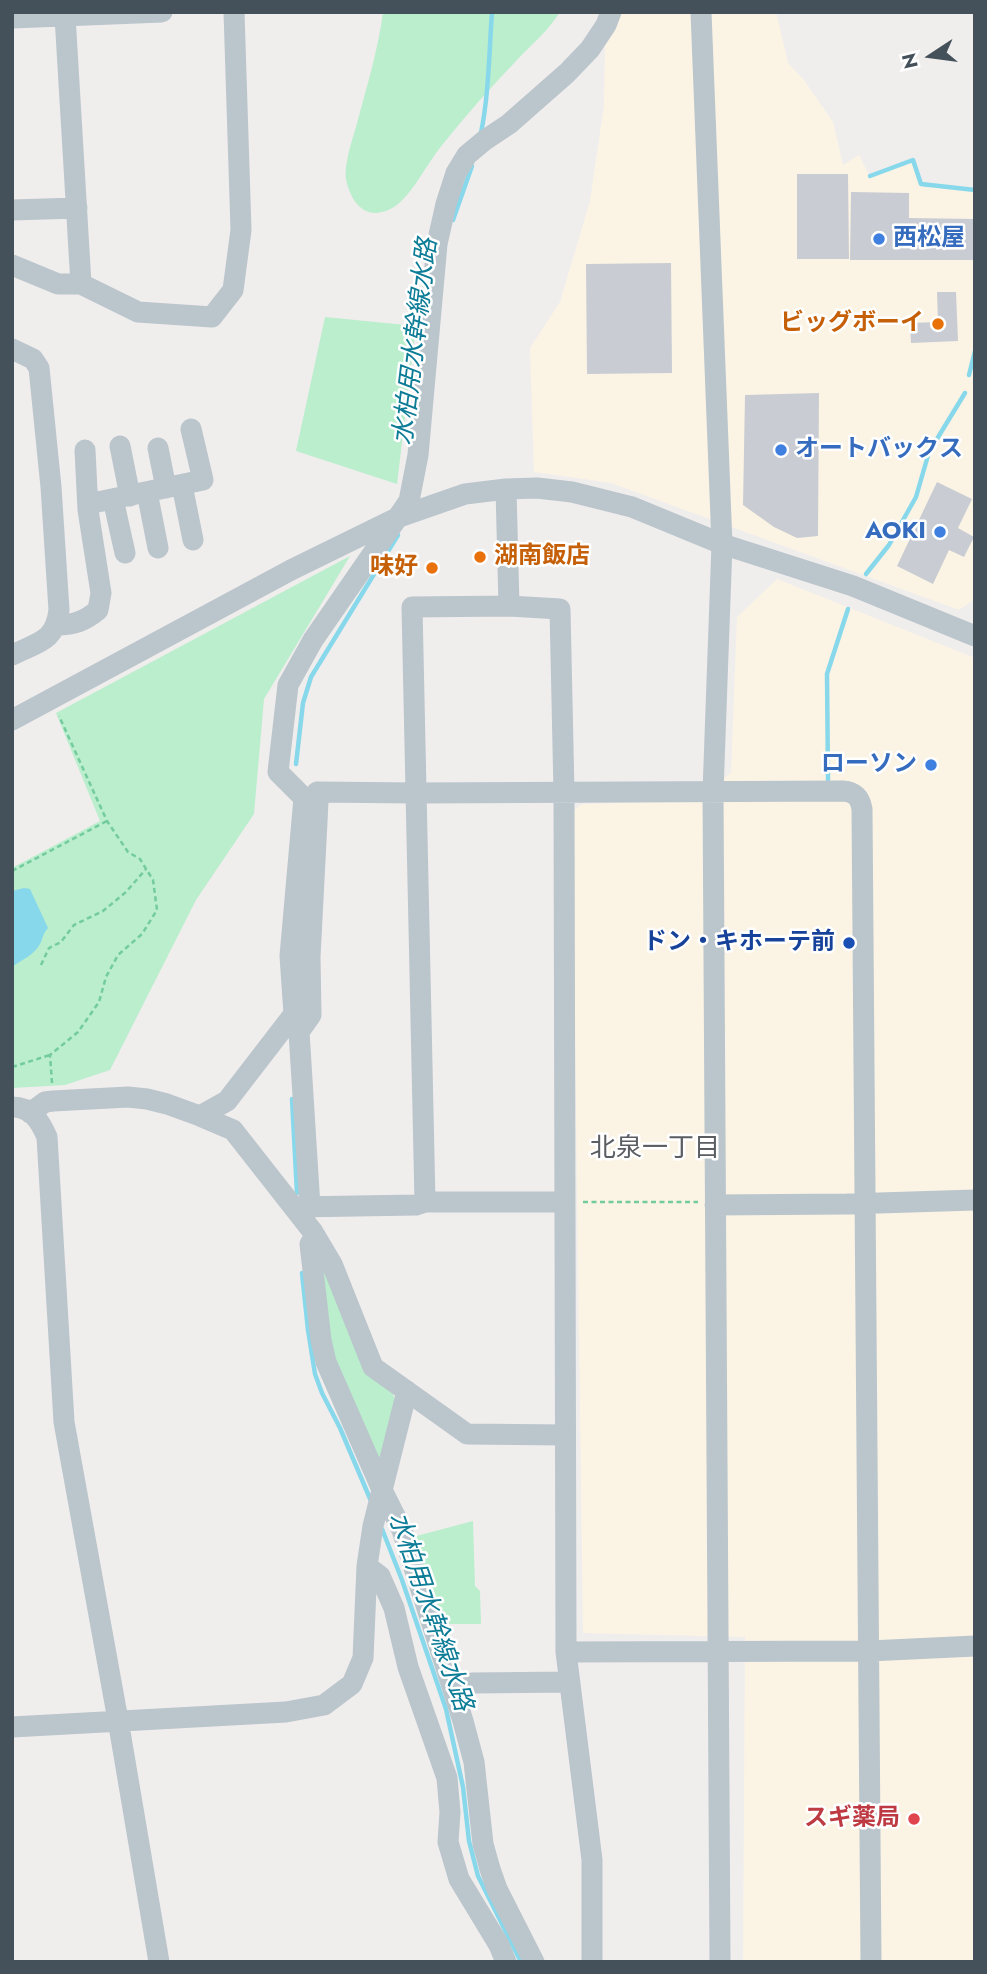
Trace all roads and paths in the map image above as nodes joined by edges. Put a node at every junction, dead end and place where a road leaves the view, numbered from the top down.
1 (162, 12) edge
2 (234, 12) edge
3 (611, 12) edge
4 (701, 12) edge
5 (65, 16) junction
6 (12, 18) edge
7 (77, 208) junction
8 (12, 210) edge
9 (12, 265) edge
10 (81, 284) junction
11 (12, 349) edge
12 (191, 429) dead end
13 (120, 446) dead end
14 (158, 448) dead end
15 (85, 450) dead end
16 (506, 489) junction
17 (148, 492) junction
18 (88, 504) junction
19 (399, 517) junction
20 (193, 540) dead end
21 (722, 544) junction
22 (158, 548) dead end
23 (125, 553) dead end
24 (509, 606) junction
25 (57, 625) junction
26 (975, 636) edge
27 (12, 655) edge
28 (56, 709) dead end
29 (12, 720) edge
30 (564, 792) junction
31 (713, 792) junction
32 (415, 793) junction
33 (107, 821) junction
34 (146, 869) junction
35 (12, 871) edge
36 (41, 965) dead end
37 (302, 1003) junction
38 (50, 1055) junction
39 (12, 1067) edge
40 (53, 1101) junction
41 (21, 1110) edge
42 (200, 1115) junction
43 (975, 1200) edge
44 (425, 1202) junction
45 (564, 1202) junction
46 (865, 1203) junction
47 (716, 1205) junction
48 (302, 1207) junction
49 (315, 1236) junction
50 (407, 1391) junction
51 (565, 1435) junction
52 (381, 1496) junction
53 (366, 1566) junction
54 (975, 1646) edge
55 (718, 1651) junction
56 (869, 1651) junction
57 (566, 1652) junction
58 (570, 1682) junction
59 (472, 1683) dead end
60 (118, 1720) junction
61 (12, 1727) edge
62 (159, 1962) edge
63 (506, 1962) edge
64 (534, 1962) edge
65 (592, 1962) edge
66 (720, 1962) edge
67 (871, 1962) edge

1 - 5 street
2 - 10 street
3 - 19 street
4 - 21 street
5 - 6 street
5 - 7 street
7 - 8 street
7 - 10 street
9 - 10 street
11 - 25 street
12 - 17 street
13 - 17 street
14 - 17 street
15 - 18 street
16 - 19 street
16 - 21 street
16 - 24 street
17 - 18 street
17 - 20 street
17 - 22 street
17 - 23 street
18 - 25 street
19 - 29 street
19 - 37 street
21 - 26 street
21 - 31 street
24 - 30 street
24 - 32 street
25 - 27 street
28 - 33 path
30 - 31 street
30 - 32 street
30 - 45 street
31 - 46 street
31 - 47 street
32 - 37 street
32 - 44 street
33 - 34 path
33 - 35 path
34 - 36 path
34 - 38 path
37 - 42 street
37 - 48 street
38 - 39 path
38 - 40 path
40 - 41 street
40 - 42 street
41 - 60 street
42 - 48 street
43 - 46 street
44 - 45 street
44 - 48 street
45 - 47 path
45 - 51 street
46 - 47 street
46 - 56 street
47 - 55 street
48 - 49 street
49 - 50 street
49 - 52 street
50 - 51 street
50 - 52 street
51 - 57 street
52 - 53 street
52 - 64 street
53 - 60 street
53 - 63 street
54 - 56 street
55 - 56 street
55 - 57 street
55 - 66 street
56 - 67 street
57 - 58 street
58 - 59 street
58 - 65 street
60 - 61 street
60 - 62 street

